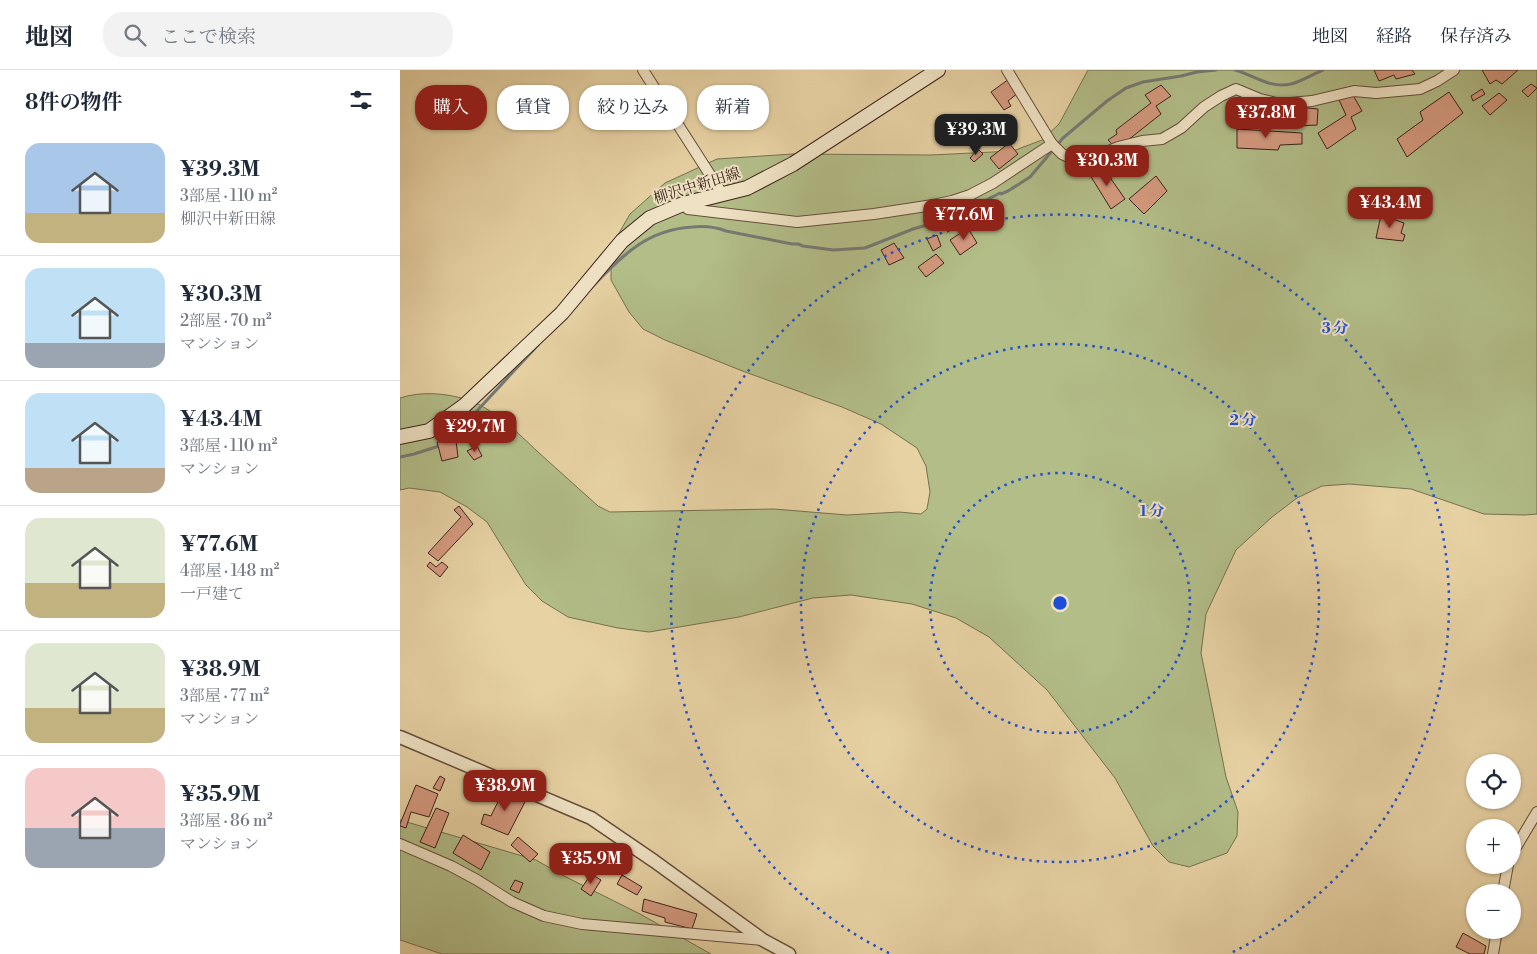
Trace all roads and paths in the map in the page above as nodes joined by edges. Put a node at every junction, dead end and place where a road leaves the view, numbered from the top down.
1 (643, 70) edge
2 (938, 70) edge
3 (1007, 70) edge
4 (1454, 70) edge
5 (1052, 144) junction
6 (723, 195) junction
7 (683, 204) junction
8 (400, 437) edge
9 (400, 737) edge
10 (1537, 812) edge
11 (1521, 839) edge
12 (400, 844) edge
13 (1496, 939) edge
14 (763, 940) junction
15 (789, 954) edge
16 (1493, 954) edge

1 - 6 street
2 - 6 main road, 柳沢中新田線
3 - 5 street
4 - 5 street
5 - 7 street
6 - 7 main road, 柳沢中新田線
7 - 8 main road, 柳沢中新田線
9 - 14 street
10 - 11 street
12 - 14 street
13 - 16 street
14 - 15 street

